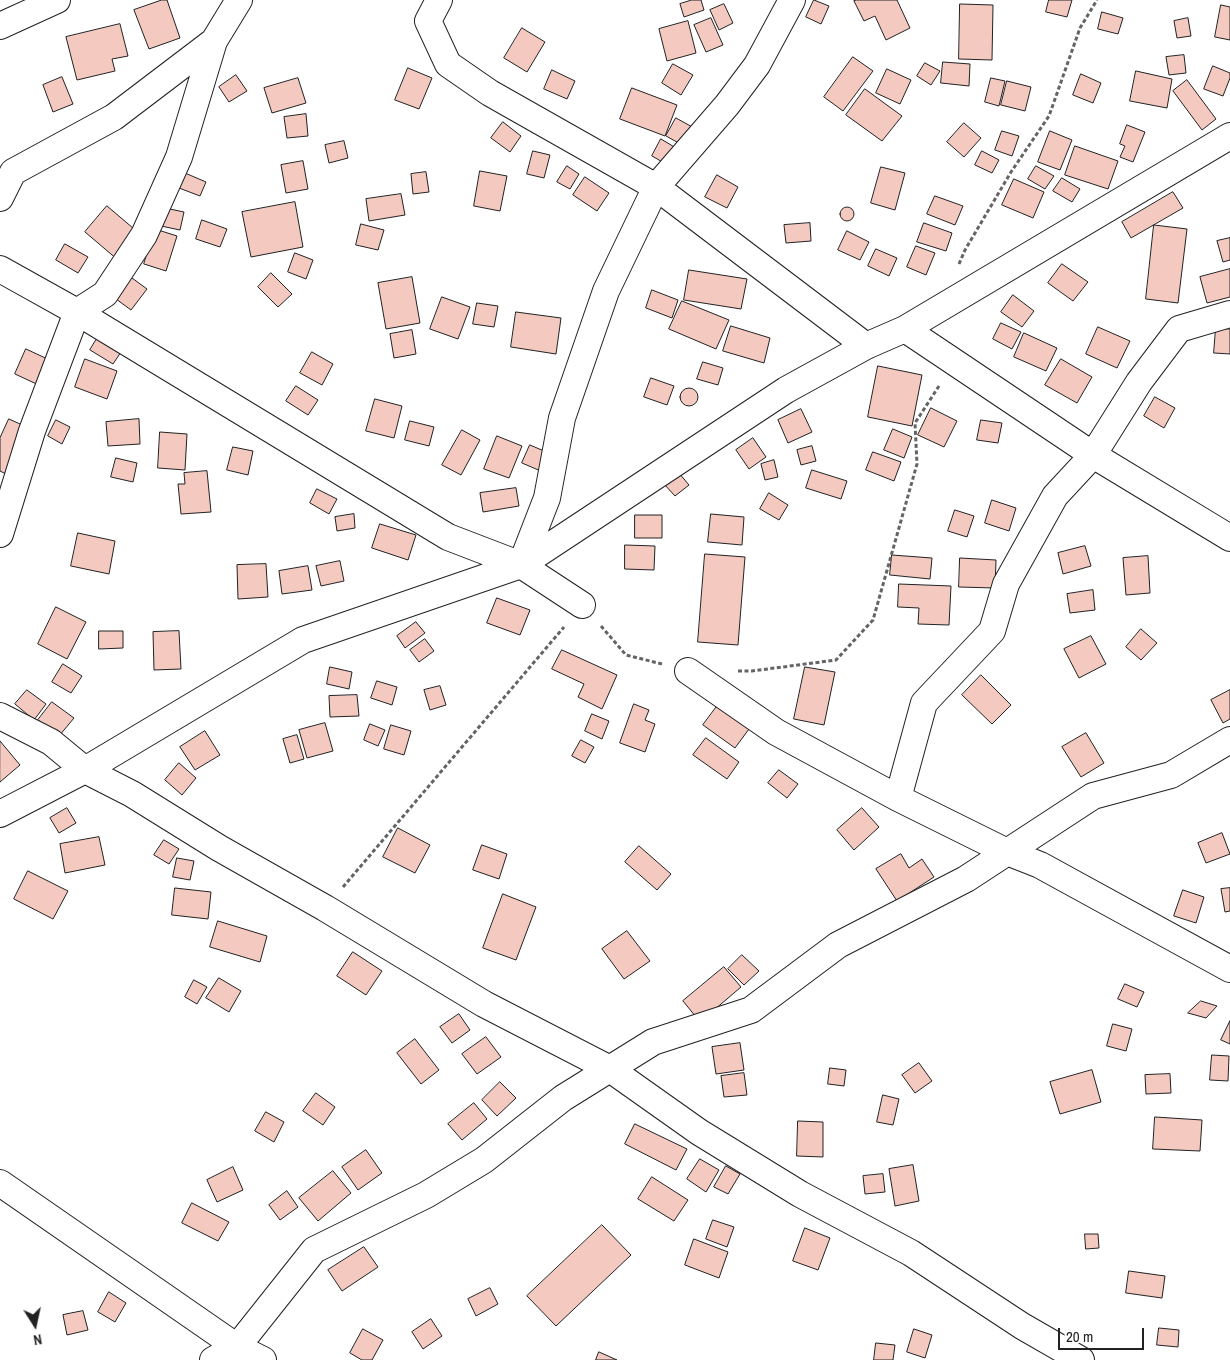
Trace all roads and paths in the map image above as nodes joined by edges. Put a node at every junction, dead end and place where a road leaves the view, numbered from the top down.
1 (57, 0) edge
2 (240, 0) edge
3 (439, 0) edge
4 (792, 0) edge
5 (1097, 0) edge
6 (0, 26) edge
7 (214, 41) junction
8 (1230, 136) edge
9 (656, 187) junction
10 (0, 198) edge
11 (0, 269) edge
12 (945, 306) junction
13 (77, 312) junction
14 (1230, 314) edge
15 (906, 330) junction
16 (866, 346) junction
17 (954, 362) junction
18 (1093, 455) junction
19 (0, 534) edge
20 (1230, 538) edge
21 (521, 565) junction
22 (582, 605) junction
23 (688, 671) joint
24 (734, 671) dead end
25 (0, 716) edge
26 (1230, 740) edge
27 (85, 770) junction
28 (898, 798) junction
29 (0, 814) edge
30 (1007, 852) junction
31 (325, 908) junction
32 (1230, 969) edge
33 (610, 1069) junction
34 (0, 1183) edge
35 (237, 1347) junction
36 (213, 1360) edge
37 (263, 1360) edge
38 (1081, 1360) edge

1 - 6 street
2 - 7 street
3 - 9 street
4 - 9 street
5 - 12 path
7 - 10 street
7 - 13 street
8 - 12 street
9 - 16 street
9 - 21 street
11 - 13 street
12 - 15 street
13 - 19 street
13 - 21 street
14 - 18 street
15 - 16 street
15 - 17 street
16 - 21 street
17 - 18 street
17 - 24 path
18 - 20 street
18 - 28 street
21 - 22 street
21 - 27 street
22 - 23 path
22 - 31 path
23 - 28 street
25 - 27 street
26 - 30 street
27 - 29 street
27 - 31 street
28 - 30 street
30 - 32 street
30 - 33 street
31 - 33 street
33 - 35 street
33 - 38 street
34 - 35 street
35 - 36 street
35 - 37 street

